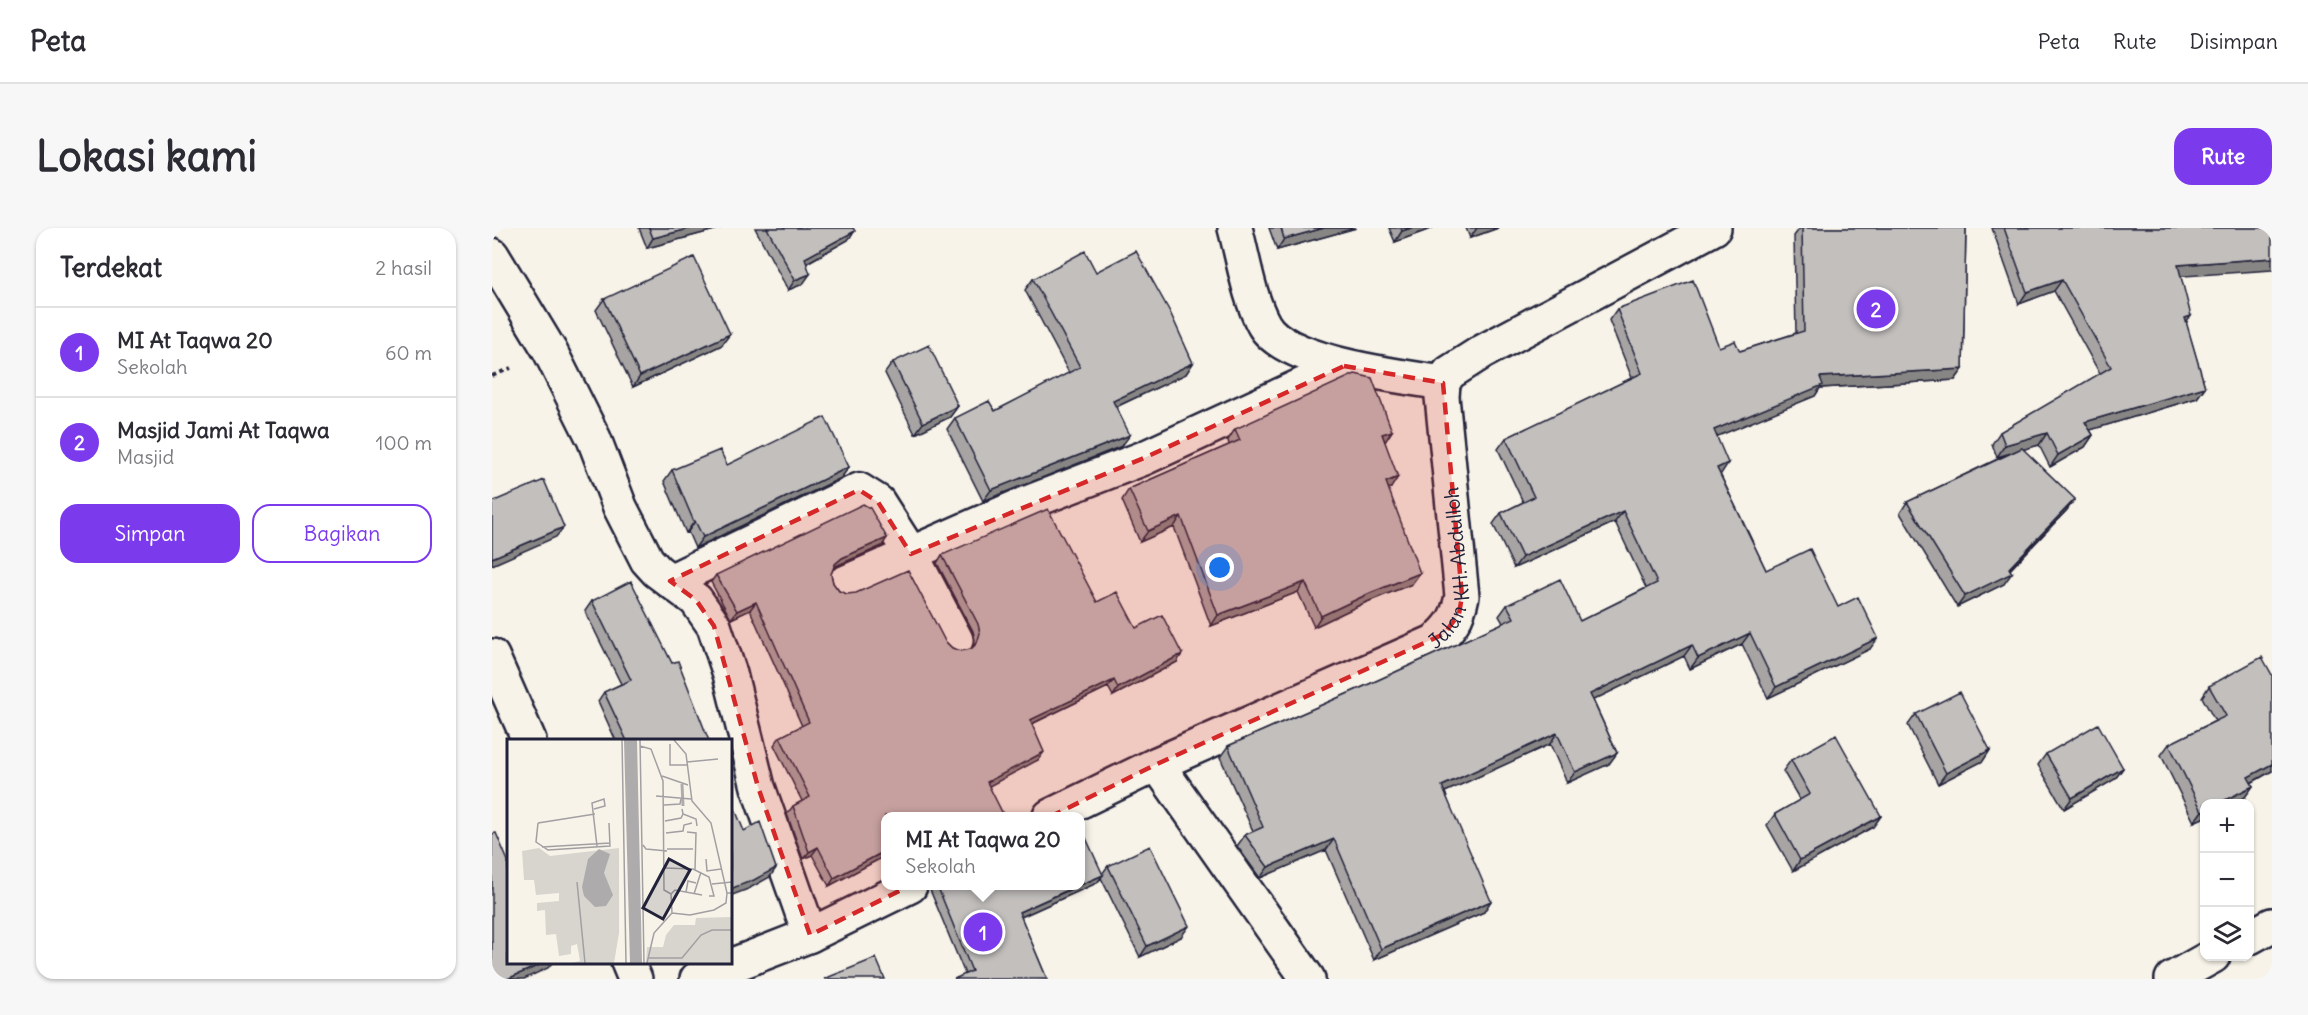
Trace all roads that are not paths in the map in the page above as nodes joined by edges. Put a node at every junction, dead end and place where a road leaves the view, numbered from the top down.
1 (1235, 228) edge
2 (1714, 228) edge
3 (492, 255) edge
4 (1344, 366) junction
5 (1443, 383) junction
6 (911, 554) junction
7 (670, 581) junction
8 (844, 583) dead end
9 (956, 640) dead end
10 (492, 656) edge
11 (529, 739) edge
12 (1157, 764) junction
13 (1058, 812) edge
14 (900, 890) edge
15 (2272, 925) edge
16 (810, 935) junction
17 (2254, 935) edge
18 (2206, 961) edge
19 (628, 964) edge
20 (635, 979) edge
21 (697, 979) edge
22 (1308, 979) edge
23 (2172, 979) edge

1 - 4 street
2 - 5 street
3 - 7 street
4 - 5 street
4 - 6 street
5 - 12 street, Jalan KH. Abdulloh
6 - 7 street
6 - 8 street
6 - 9 street
7 - 16 street
10 - 11 street
12 - 13 street, Jalan KH. Abdulloh
12 - 22 street
14 - 16 street
15 - 17 street
16 - 21 street
18 - 23 street
19 - 20 street

